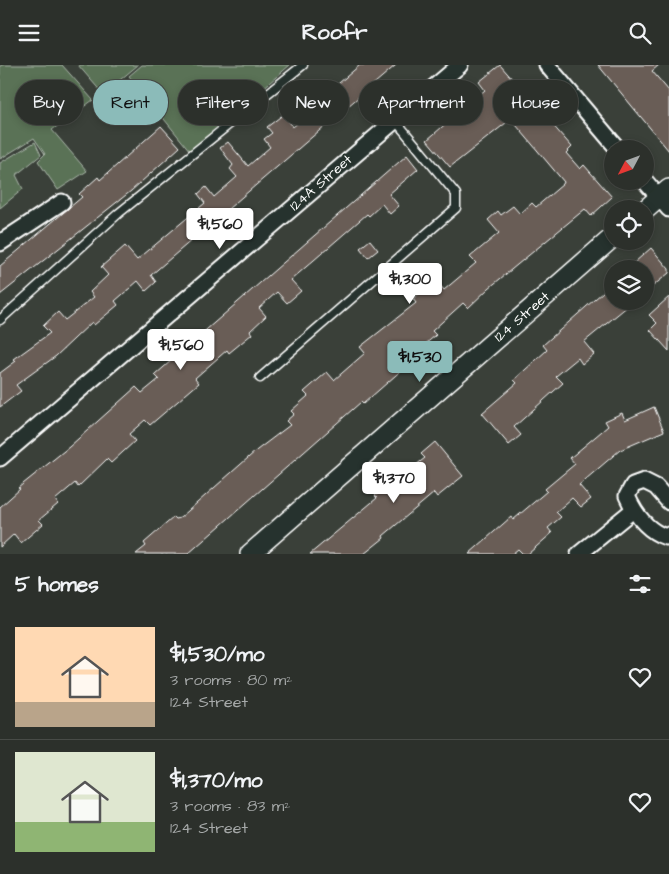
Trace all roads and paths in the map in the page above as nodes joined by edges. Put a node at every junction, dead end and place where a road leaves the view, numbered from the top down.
1 (303, 65) edge
2 (460, 65) edge
3 (546, 65) edge
4 (443, 80) edge
5 (390, 125) edge
6 (400, 125) edge
7 (610, 140) edge
8 (654, 189) edge
9 (666, 199) edge
10 (62, 202) dead end
11 (654, 205) edge
12 (0, 243) edge
13 (604, 245) edge
14 (0, 320) edge
15 (260, 378) dead end
16 (0, 458) edge
17 (669, 501) edge
18 (633, 510) junction
19 (669, 535) edge
20 (250, 554) edge
21 (580, 554) edge

1 - 14 lane
2 - 4 street, 124A Street
3 - 7 street
5 - 16 street, 124A Street
6 - 15 lane
8 - 9 street
9 - 11 street
10 - 12 street
13 - 20 street, 124 Street
17 - 18 street
18 - 19 street
18 - 21 street

